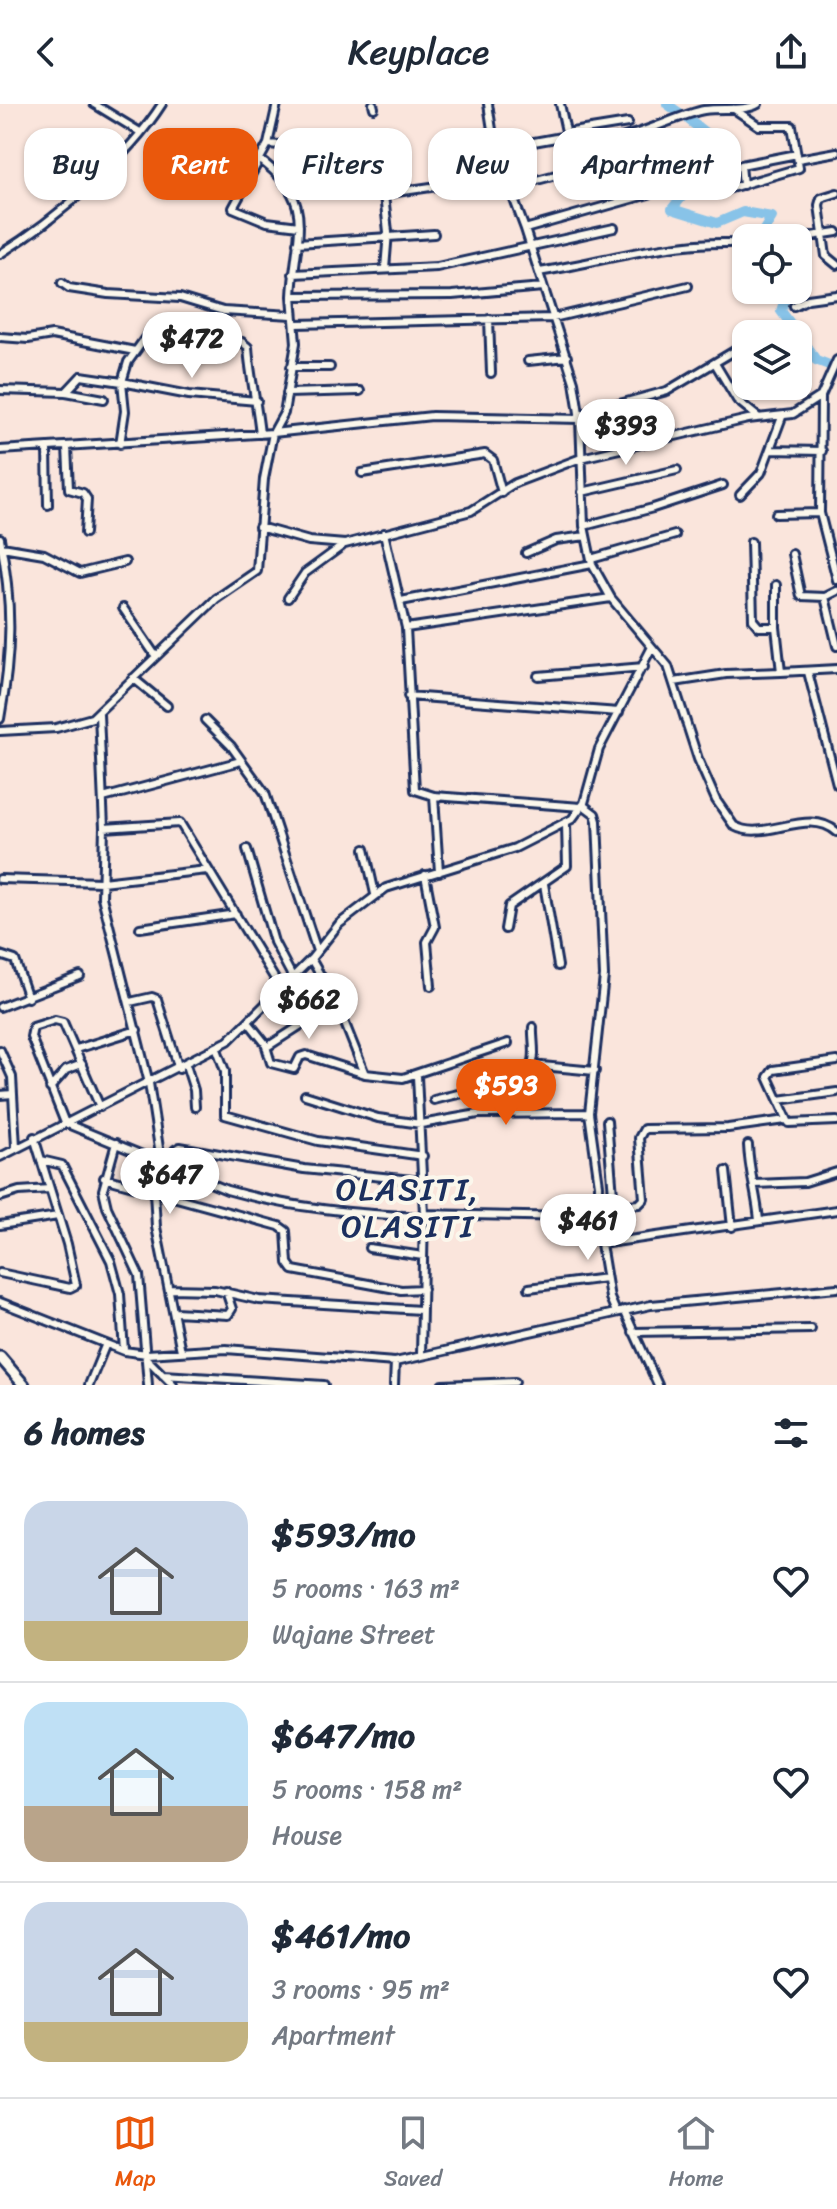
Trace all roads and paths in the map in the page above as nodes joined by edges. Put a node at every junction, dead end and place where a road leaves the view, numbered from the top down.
1 (94, 104) edge
2 (162, 104) edge
3 (277, 104) edge
4 (488, 104) edge
5 (560, 104) edge
6 (769, 104) edge
7 (758, 105) edge
8 (697, 108) edge
9 (734, 109) junction
10 (628, 123) dead end
11 (492, 128) edge
12 (565, 128) edge
13 (602, 128) edge
14 (654, 128) edge
15 (140, 132) junction
16 (268, 144) junction
17 (274, 145) edge
18 (837, 152) edge
19 (797, 156) junction
20 (259, 159) junction
21 (743, 185) joint
22 (837, 193) edge
23 (384, 200) edge
24 (515, 200) edge
25 (628, 200) edge
26 (299, 226) junction
27 (614, 228) dead end
28 (525, 229) junction
29 (837, 232) edge
30 (434, 234) dead end
31 (820, 236) junction
32 (812, 237) edge
33 (388, 239) junction
34 (297, 243) junction
35 (729, 243) dead end
36 (531, 246) junction
37 (0, 254) edge
38 (837, 265) edge
39 (385, 269) junction
40 (539, 272) junction
41 (293, 274) junction
42 (62, 283) dead end
43 (688, 286) dead end
44 (543, 287) junction
45 (837, 295) edge
46 (292, 296) junction
47 (794, 306) dead end
48 (292, 315) junction
49 (553, 318) junction
50 (489, 319) junction
51 (296, 324) junction
52 (0, 337) edge
53 (135, 351) junction
54 (732, 354) edge
55 (567, 357) junction
56 (528, 361) dead end
57 (716, 365) junction
58 (835, 365) edge
59 (291, 367) junction
60 (330, 367) dead end
61 (491, 373) dead end
62 (122, 382) junction
63 (0, 390) edge
64 (360, 391) dead end
65 (66, 392) junction
66 (287, 393) junction
67 (821, 396) junction
68 (104, 399) dead end
69 (257, 401) junction
70 (580, 417) junction
71 (782, 417) junction
72 (758, 418) junction
73 (273, 433) junction
74 (260, 434) junction
75 (120, 444) junction
76 (67, 447) junction
77 (47, 448) junction
78 (0, 450) edge
79 (770, 450) junction
80 (822, 451) junction
81 (581, 458) junction
82 (677, 470) dead end
83 (362, 473) dead end
84 (723, 485) dead end
85 (582, 492) junction
86 (502, 493) junction
87 (740, 495) dead end
88 (48, 505) dead end
89 (820, 513) junction
90 (776, 514) dead end
91 (584, 526) junction
92 (259, 527) junction
93 (85, 533) dead end
94 (384, 533) junction
95 (675, 535) dead end
96 (586, 536) junction
97 (0, 538) edge
98 (751, 542) dead end
99 (345, 544) junction
100 (2, 547) edge
101 (526, 553) dead end
102 (792, 554) dead end
103 (591, 561) junction
104 (125, 562) dead end
105 (4, 576) edge
106 (837, 578) edge
107 (776, 585) dead end
108 (837, 591) edge
109 (825, 597) junction
110 (288, 598) dead end
111 (611, 598) junction
112 (401, 601) junction
113 (123, 608) dead end
114 (0, 622) edge
115 (11, 622) junction
116 (776, 627) junction
117 (406, 628) junction
118 (837, 646) edge
119 (652, 647) junction
120 (155, 655) junction
121 (644, 667) junction
122 (837, 669) edge
123 (781, 672) junction
124 (808, 672) junction
125 (538, 676) dead end
126 (133, 678) junction
127 (674, 682) junction
128 (408, 696) junction
129 (167, 706) dead end
130 (619, 712) junction
131 (99, 714) junction
132 (0, 719) edge
133 (205, 720) dead end
134 (0, 731) edge
135 (241, 761) junction
136 (837, 784) edge
137 (434, 796) junction
138 (103, 798) junction
139 (582, 806) junction
140 (566, 824) junction
141 (104, 828) junction
142 (836, 830) edge
143 (247, 849) dead end
144 (365, 849) dead end
145 (207, 870) junction
146 (439, 872) junction
147 (425, 875) junction
148 (0, 879) edge
149 (102, 882) junction
150 (544, 884) junction
151 (375, 894) junction
152 (236, 914) junction
153 (140, 928) dead end
154 (505, 929) dead end
155 (317, 951) junction
156 (0, 955) edge
157 (311, 959) junction
158 (558, 966) dead end
159 (80, 976) dead end
160 (293, 978) junction
161 (431, 986) dead end
162 (281, 989) junction
163 (28, 998) junction
164 (130, 1002) junction
165 (338, 1006) junction
166 (0, 1007) edge
167 (249, 1023) junction
168 (533, 1027) dead end
169 (137, 1030) junction
170 (508, 1043) dead end
171 (267, 1047) junction
172 (76, 1049) junction
173 (217, 1049) junction
174 (0, 1050) edge
175 (837, 1061) edge
176 (82, 1064) junction
177 (531, 1065) junction
178 (182, 1067) junction
179 (595, 1071) junction
180 (365, 1074) junction
181 (417, 1076) junction
182 (149, 1083) junction
183 (50, 1088) junction
184 (837, 1092) edge
185 (13, 1094) junction
186 (0, 1095) edge
187 (305, 1095) dead end
188 (434, 1100) dead end
189 (779, 1100) junction
190 (100, 1107) junction
191 (195, 1107) dead end
192 (589, 1113) junction
193 (786, 1120) junction
194 (607, 1121) dead end
195 (837, 1121) edge
196 (65, 1123) junction
197 (421, 1124) junction
198 (34, 1137) junction
199 (116, 1143) junction
200 (748, 1145) dead end
201 (16, 1148) junction
202 (423, 1156) junction
203 (0, 1157) edge
204 (41, 1160) junction
205 (158, 1161) junction
206 (172, 1167) junction
207 (726, 1171) dead end
208 (837, 1172) edge
209 (104, 1178) junction
210 (422, 1181) junction
211 (755, 1184) junction
212 (50, 1189) junction
213 (154, 1191) junction
214 (0, 1197) edge
215 (614, 1207) junction
216 (599, 1208) junction
217 (837, 1210) edge
218 (58, 1216) junction
219 (424, 1216) junction
220 (759, 1221) junction
221 (0, 1225) edge
222 (732, 1227) junction
223 (601, 1244) junction
224 (369, 1248) dead end
225 (423, 1256) junction
226 (0, 1273) edge
227 (606, 1278) junction
228 (529, 1288) dead end
229 (837, 1288) edge
230 (170, 1289) junction
231 (423, 1289) junction
232 (226, 1291) junction
233 (0, 1302) edge
234 (421, 1310) junction
235 (624, 1310) junction
236 (175, 1312) junction
237 (616, 1312) junction
238 (811, 1329) dead end
239 (633, 1332) junction
240 (105, 1346) junction
241 (124, 1351) junction
242 (181, 1351) junction
243 (421, 1355) junction
244 (0, 1357) edge
245 (148, 1357) junction
246 (395, 1362) junction
247 (163, 1375) junction
248 (515, 1382) dead end
249 (24, 1385) edge
250 (89, 1385) edge
251 (148, 1385) edge
252 (173, 1385) edge
253 (324, 1385) edge
254 (394, 1385) edge
255 (442, 1385) edge
256 (658, 1385) edge

1 - 15 street
2 - 15 street
3 - 16 street
4 - 11 street
5 - 12 street
6 - 7 street
7 - 9 street
8 - 9 street
8 - 14 street
9 - 19 street
10 - 13 street
15 - 37 street
16 - 17 street
16 - 20 street
18 - 19 street
19 - 21 street
19 - 21 street
20 - 26 street
20 - 26 street
22 - 31 street
23 - 33 street
24 - 28 street
25 - 28 street
26 - 34 street
27 - 36 street
28 - 36 street
29 - 31 street
30 - 33 street
31 - 32 street
31 - 38 street
33 - 34 street
33 - 39 street
34 - 41 street
35 - 40 street
36 - 39 street
36 - 40 street
39 - 41 street
40 - 44 street
41 - 46 street
42 - 48 street
43 - 49 street
44 - 46 street
44 - 49 street
45 - 47 street
46 - 48 street
48 - 51 street
49 - 50 street
49 - 55 street
50 - 51 street
50 - 61 street
51 - 59 street
52 - 53 street
53 - 62 street
53 - 69 street
54 - 57 street
55 - 56 street
55 - 70 street
57 - 70 street
57 - 72 street
58 - 67 street
59 - 60 street
59 - 66 street
62 - 65 street
62 - 69 street
62 - 75 street
63 - 65 street
64 - 66 street
65 - 68 street
66 - 73 street
67 - 71 street
67 - 80 street
69 - 74 street
70 - 73 street
70 - 81 street
71 - 72 street
71 - 79 street
72 - 81 street
73 - 74 street
73 - 92 street
74 - 75 street
75 - 76 street
76 - 77 street
76 - 93 street
77 - 78 street
77 - 88 street
79 - 80 street
79 - 87 street
80 - 89 street
81 - 85 street
81 - 86 street
82 - 85 street
83 - 86 street
84 - 91 street
85 - 91 street
86 - 94 street
89 - 90 street
89 - 106 street
91 - 96 street
92 - 99 street
92 - 120 street
94 - 99 street
94 - 112 street
95 - 103 street
96 - 101 street
96 - 103 street
97 - 100 street
98 - 116 street
99 - 110 street
100 - 104 street
100 - 105 street
102 - 109 street
103 - 111 street
103 - 112 street
105 - 115 street
107 - 116 street
108 - 109 street
109 - 118 street
111 - 117 street
111 - 119 street
112 - 117 street
113 - 120 street
114 - 115 street
115 - 132 street
116 - 123 street
117 - 128 street
119 - 121 street
119 - 127 street
120 - 126 street
121 - 125 street
121 - 130 street
122 - 124 street
123 - 124 street
123 - 127 street
124 - 136 street
126 - 129 street
126 - 131 street
127 - 142 street
128 - 130 street
128 - 137 street
130 - 139 street
131 - 134 street
131 - 138 street
133 - 135 street
135 - 138 street
135 - 155 street
137 - 139 street
137 - 146 street
138 - 141 street
139 - 140 street
139 - 179 street
140 - 146 street
140 - 150 street
141 - 145 street
141 - 149 street
143 - 160 street
144 - 151 street
145 - 149 street
145 - 152 street
146 - 147 street
147 - 151 street
147 - 161 street
148 - 149 street
149 - 164 street
150 - 154 street
150 - 158 street
151 - 155 street
152 - 153 street
152 - 162 street
155 - 157 street
156 - 163 street
157 - 160 street
157 - 165 street
159 - 163 street
160 - 162 street
162 - 167 street
163 - 166 street
164 - 169 street
164 - 178 street
165 - 171 street
165 - 180 street
167 - 171 street
167 - 173 street
168 - 177 street
169 - 172 street
169 - 182 street
170 - 181 street
171 - 180 street
172 - 176 street
172 - 183 street
173 - 178 street
173 - 202 street
174 - 185 street
175 - 189 street
176 - 183 street
176 - 190 street
177 - 179 street
177 - 188 street
178 - 182 street
178 - 191 street
179 - 192 street
180 - 181 street
181 - 197 street
182 - 190 street
182 - 205 street
183 - 196 street
184 - 189 street
185 - 186 street
185 - 201 street
187 - 197 street
189 - 193 street
190 - 196 street
192 - 197 street
192 - 216 street
193 - 195 street
193 - 215 street
194 - 215 street
196 - 198 street
196 - 199 street
197 - 202 street
198 - 201 street
198 - 204 street
199 - 205 street
199 - 209 street
200 - 211 street
201 - 203 street
202 - 210 street
204 - 212 street
204 - 241 street
205 - 206 street
205 - 213 street
206 - 210 street
206 - 219 street
207 - 222 street
208 - 211 street
209 - 213 street
209 - 245 street
210 - 219 street
211 - 220 street
212 - 214 street
212 - 218 street
213 - 230 street
213 - 231 street
215 - 216 street
216 - 219 street
216 - 223 street
217 - 220 street
218 - 221 street
218 - 226 street
219 - 225 street
220 - 222 street
222 - 223 street
223 - 227 street
224 - 225 street
225 - 231 street
227 - 228 street
227 - 237 street
229 - 235 street
230 - 232 street
230 - 236 street
231 - 234 street
232 - 234 street
232 - 236 street
233 - 240 street
234 - 243 street
235 - 237 street
235 - 239 street
236 - 242 street
237 - 243 street
238 - 239 street
239 - 256 street
240 - 241 street
240 - 250 street
241 - 245 street
242 - 245 street
242 - 246 street
243 - 246 street
244 - 249 street
245 - 247 street
245 - 251 street
246 - 254 street
247 - 252 street
247 - 253 street
248 - 255 street

